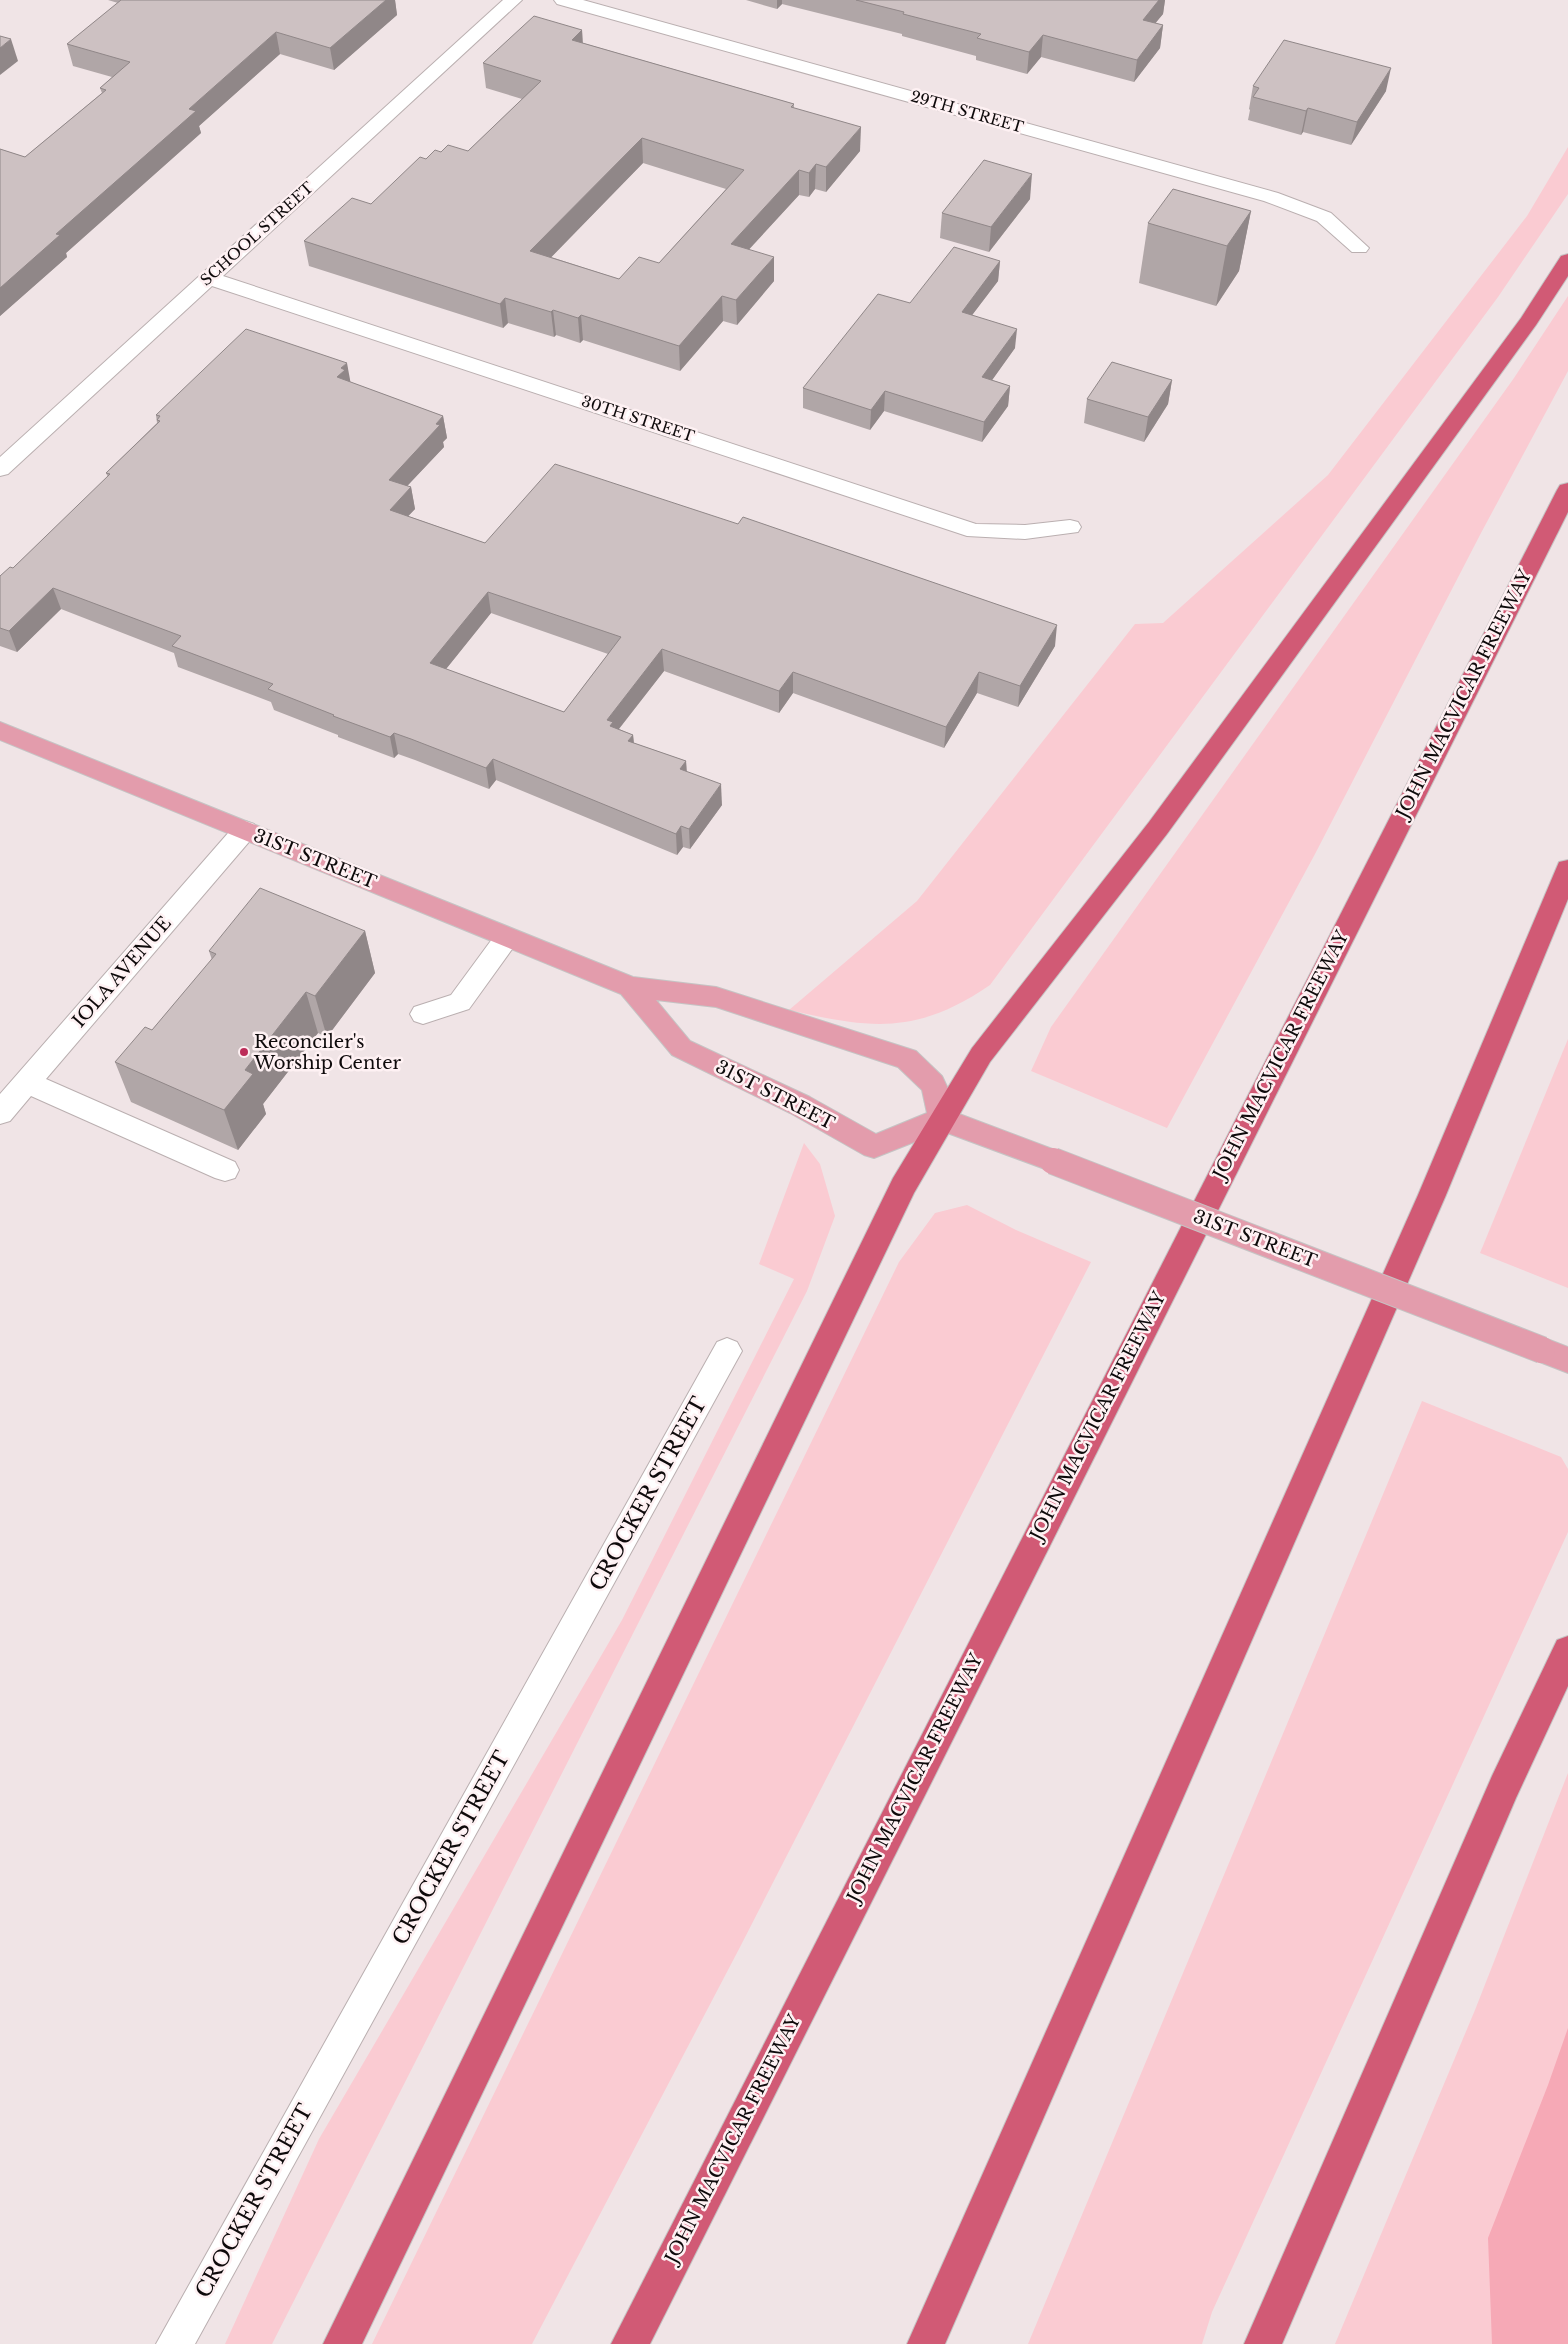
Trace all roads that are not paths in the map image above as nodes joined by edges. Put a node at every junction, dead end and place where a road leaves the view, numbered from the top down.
1 (513, 0) edge
2 (563, 0) edge
3 (1359, 248) dead end
4 (1568, 260) edge
5 (209, 278) junction
6 (0, 469) edge
7 (1568, 490) edge
8 (1070, 527) dead end
9 (0, 731) edge
10 (245, 830) junction
11 (1568, 869) edge
12 (508, 938) junction
13 (630, 987) junction
14 (423, 1014) dead end
15 (27, 1082) junction
16 (0, 1113) edge
17 (942, 1119) junction
18 (225, 1170) dead end
19 (727, 1351) dead end
20 (1555, 1355) edge
21 (1568, 1651) edge
22 (175, 2344) edge
23 (342, 2344) edge
24 (630, 2344) edge
25 (926, 2344) edge
26 (1263, 2344) edge

1 - 5 street, SCHOOL STREET
2 - 3 street, 29TH STREET
4 - 17 highway
5 - 6 street, SCHOOL STREET
5 - 8 street, 30TH STREET
7 - 24 highway, JOHN MACVICAR FREEWAY
9 - 10 main road, 31ST STREET
10 - 12 main road, 31ST STREET
10 - 15 street, IOLA AVENUE
11 - 25 highway
12 - 13 main road, 31ST STREET
12 - 14 street
13 - 17 main road, 31ST STREET
13 - 17 main road, 31ST STREET
15 - 16 street, IOLA AVENUE
15 - 18 street
17 - 20 main road, 31ST STREET, bridge
17 - 23 highway
19 - 22 street, CROCKER STREET
21 - 26 highway

